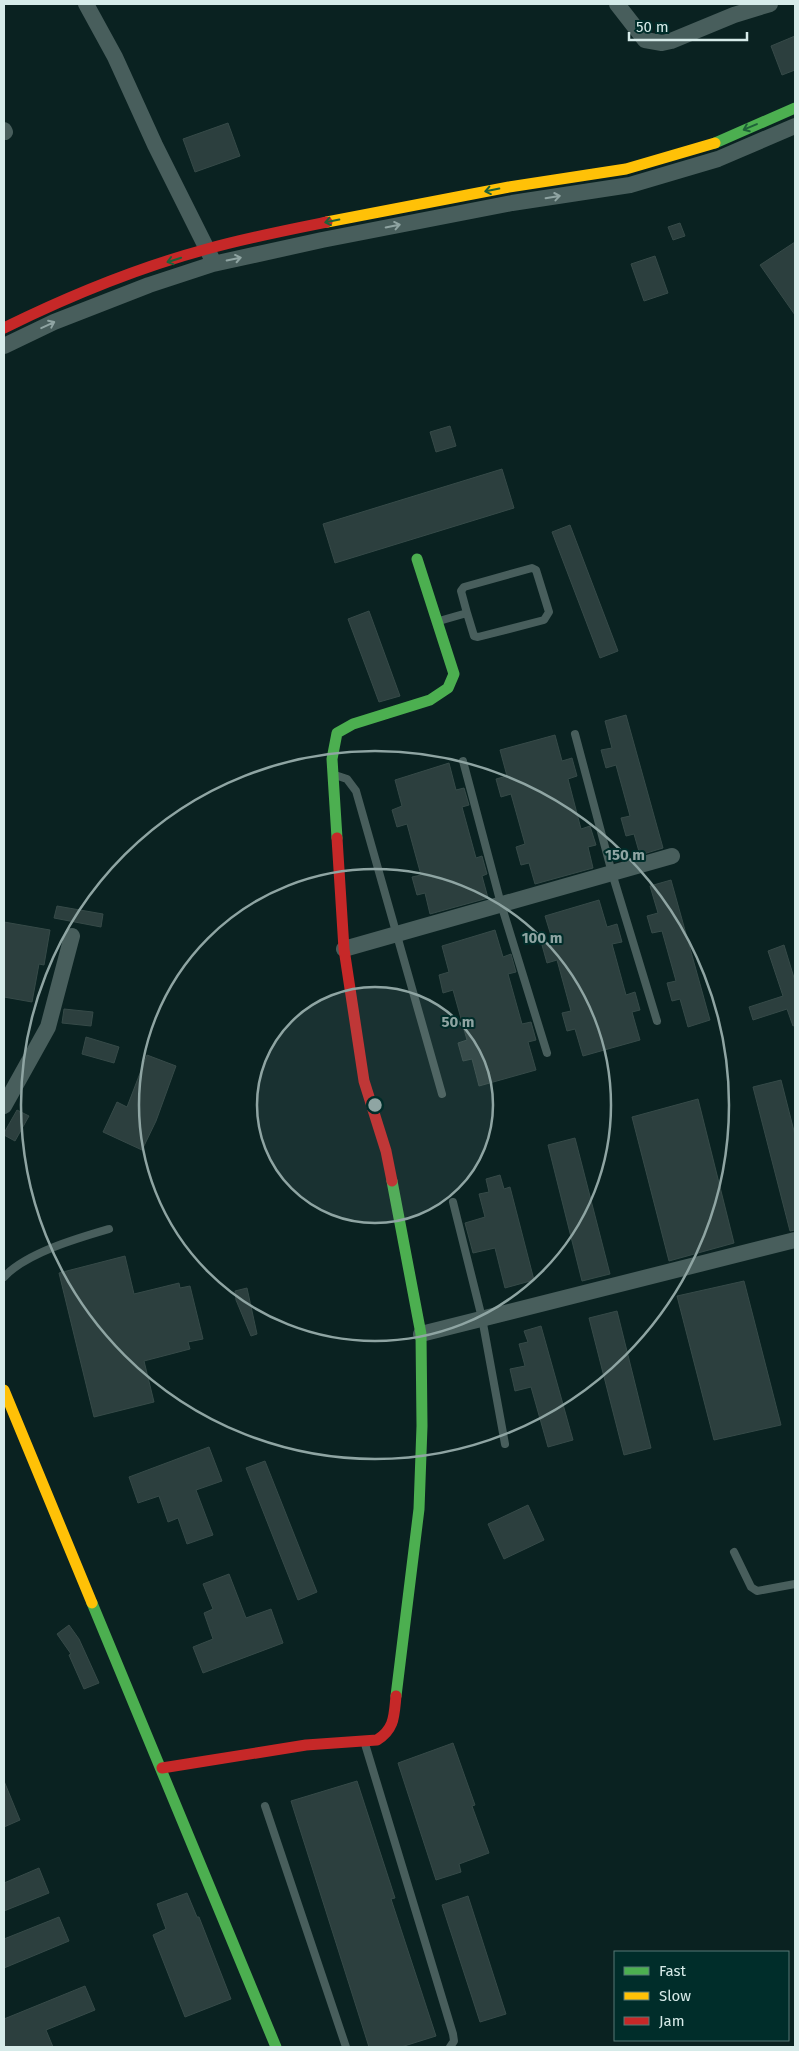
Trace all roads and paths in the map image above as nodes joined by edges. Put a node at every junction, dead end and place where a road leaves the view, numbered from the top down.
1 (86, 4) edge
2 (617, 4) edge
3 (770, 4) edge
4 (795, 108) edge
5 (795, 126) edge
6 (210, 256) junction
7 (4, 328) edge
8 (4, 346) edge
9 (417, 559) dead end
10 (467, 613) junction
11 (438, 621) junction
12 (575, 734) dead end
13 (463, 761) dead end
14 (333, 775) junction
15 (672, 856) dead end
16 (612, 873) junction
17 (501, 904) junction
18 (396, 934) junction
19 (72, 936) dead end
20 (344, 949) junction
21 (657, 1021) dead end
22 (547, 1053) dead end
23 (442, 1094) dead end
24 (4, 1106) edge
25 (453, 1202) dead end
26 (109, 1230) dead end
27 (795, 1240) edge
28 (4, 1277) edge
29 (482, 1318) junction
30 (421, 1334) junction
31 (4, 1390) edge
32 (505, 1444) dead end
33 (734, 1552) dead end
34 (795, 1584) edge
35 (365, 1741) junction
36 (162, 1768) junction
37 (265, 1806) dead end
38 (276, 2047) edge
39 (346, 2047) edge
40 (450, 2047) edge

1 - 6 street
2 - 3 street
4 -> 6 street
6 -> 5 street
6 -> 7 street
8 -> 6 street
9 - 11 street
10 - 10 lane
10 - 11 lane
11 - 14 street
12 - 16 lane
13 - 17 lane
14 - 18 lane
14 - 20 street
15 - 16 street
16 - 17 street
16 - 21 lane
17 - 18 street
17 - 22 lane
18 - 20 street
18 - 23 lane
19 - 24 street
20 - 30 street
25 - 29 lane
26 - 28 lane
27 - 29 street
29 - 30 street
29 - 32 lane
30 - 35 street
31 - 36 street
33 - 34 lane
35 - 36 street
35 - 40 lane
36 - 38 street
37 - 39 lane

